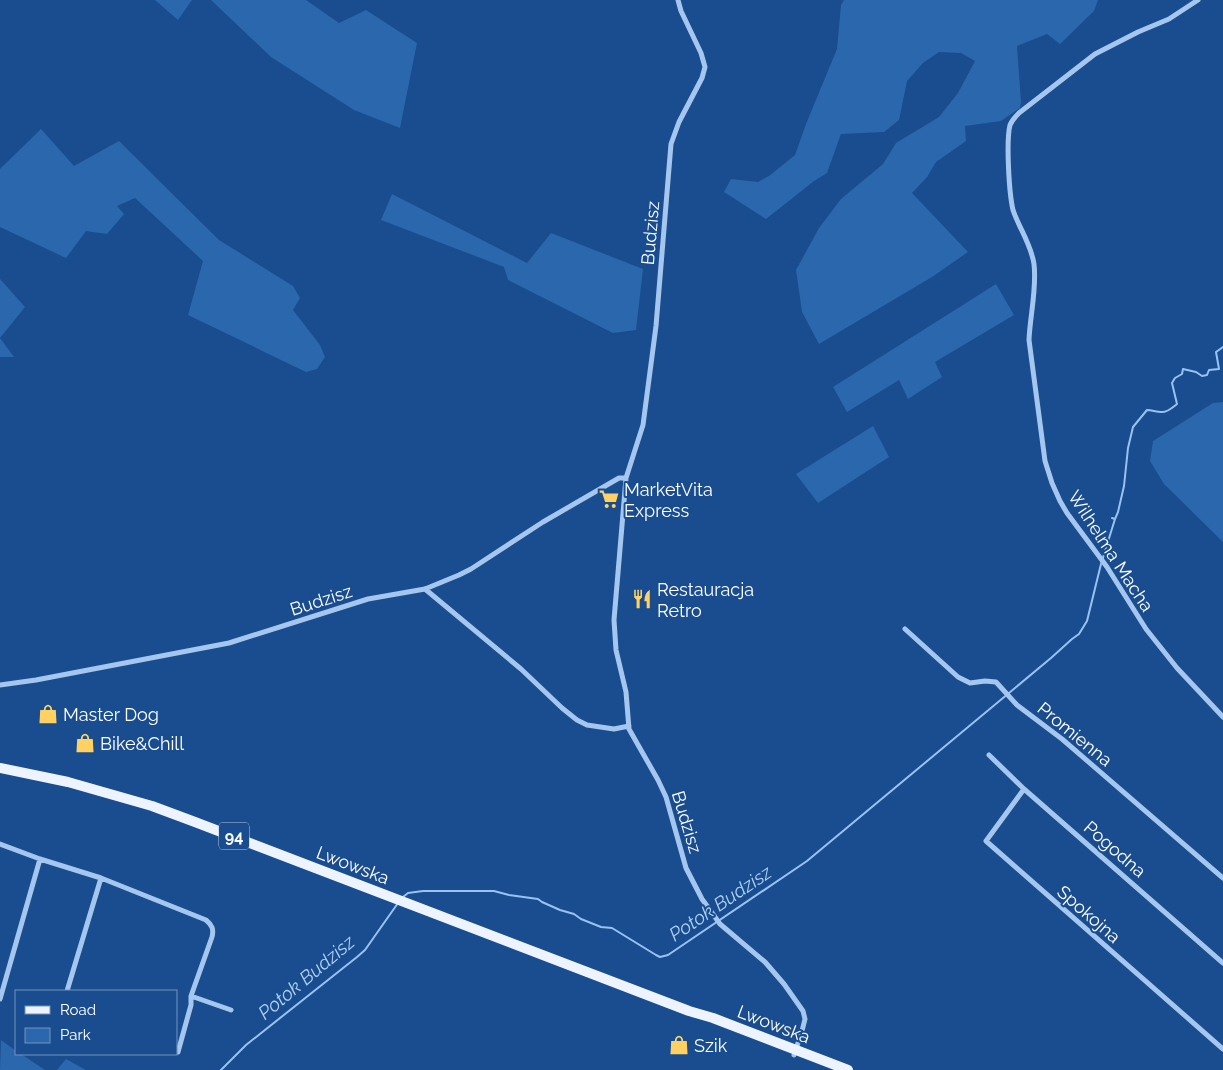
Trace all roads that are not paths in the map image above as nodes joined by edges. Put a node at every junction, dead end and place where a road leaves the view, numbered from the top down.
1 (678, 0) edge
2 (1198, 0) edge
3 (626, 478) junction
4 (425, 589) junction
5 (905, 629) dead end
6 (0, 685) edge
7 (1223, 716) edge
8 (629, 726) junction
9 (989, 755) dead end
10 (0, 768) edge
11 (1024, 788) junction
12 (0, 844) edge
13 (40, 859) junction
14 (101, 878) junction
15 (1223, 878) edge
16 (1223, 963) edge
17 (67, 990) edge
18 (191, 996) junction
19 (0, 999) edge
20 (231, 1010) dead end
21 (1223, 1049) edge
22 (178, 1052) dead end
23 (795, 1053) junction
24 (833, 1070) edge
25 (848, 1070) edge

1 - 3 street, Budzisz
2 - 7 street, Wilhelma Macha
3 - 4 street, Budzisz
3 - 8 street, Budzisz
4 - 6 street, Budzisz
4 - 8 street
5 - 15 street, Promienna
8 - 23 street, Budzisz
9 - 11 street, Pogodna
10 - 23 main road, Lwowska / 94
11 - 16 street, Pogodna
11 - 21 street, Spokojna
12 - 13 street
13 - 14 street
13 - 19 street
14 - 17 street
14 - 18 street
18 - 20 street
18 - 22 street
23 - 24 main road, Lwowska / 94
23 - 25 main road, Lwowska / 94

